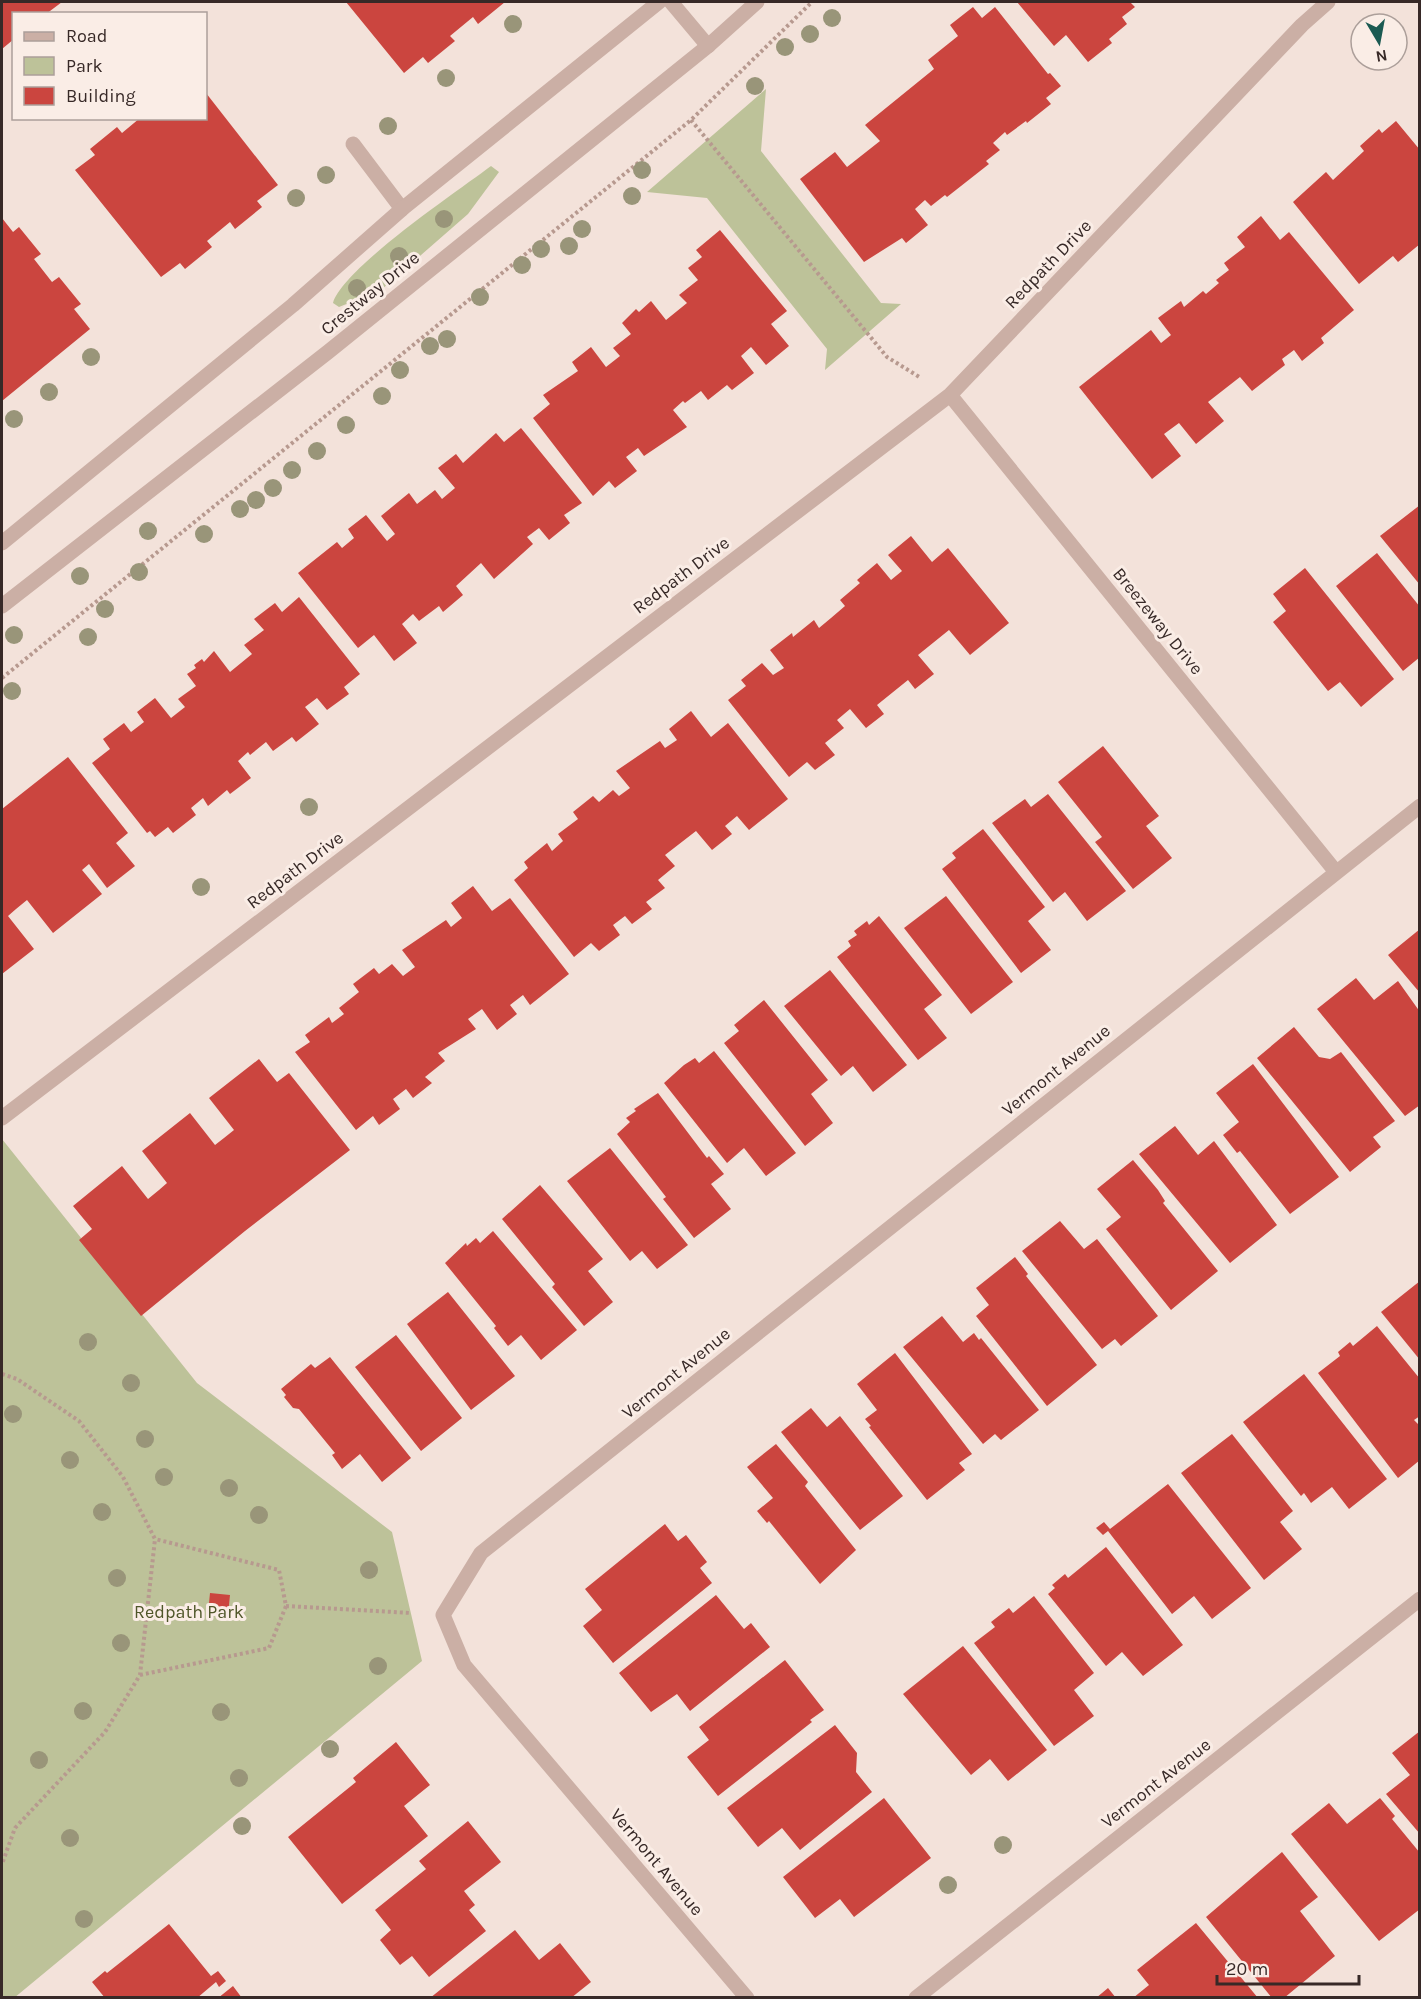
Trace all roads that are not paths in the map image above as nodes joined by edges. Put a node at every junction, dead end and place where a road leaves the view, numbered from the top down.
1 (659, 2) edge
2 (671, 2) edge
3 (757, 2) edge
4 (1329, 2) edge
5 (708, 46) junction
6 (353, 144) dead end
7 (402, 209) junction
8 (950, 395) junction
9 (2, 543) edge
10 (2, 606) edge
11 (1419, 806) edge
12 (1336, 872) junction
13 (2, 1118) edge
14 (1419, 1599) edge
15 (747, 1998) edge
16 (916, 1998) edge

1 - 7 street
2 - 5 street
3 - 5 street, Crestway Drive
4 - 8 street, Redpath Drive
5 - 10 street, Crestway Drive
6 - 7 street
7 - 9 street
8 - 12 street, Breezeway Drive
8 - 13 street, Redpath Drive
11 - 12 street, Vermont Avenue
12 - 15 street, Vermont Avenue
14 - 16 street, Vermont Avenue

